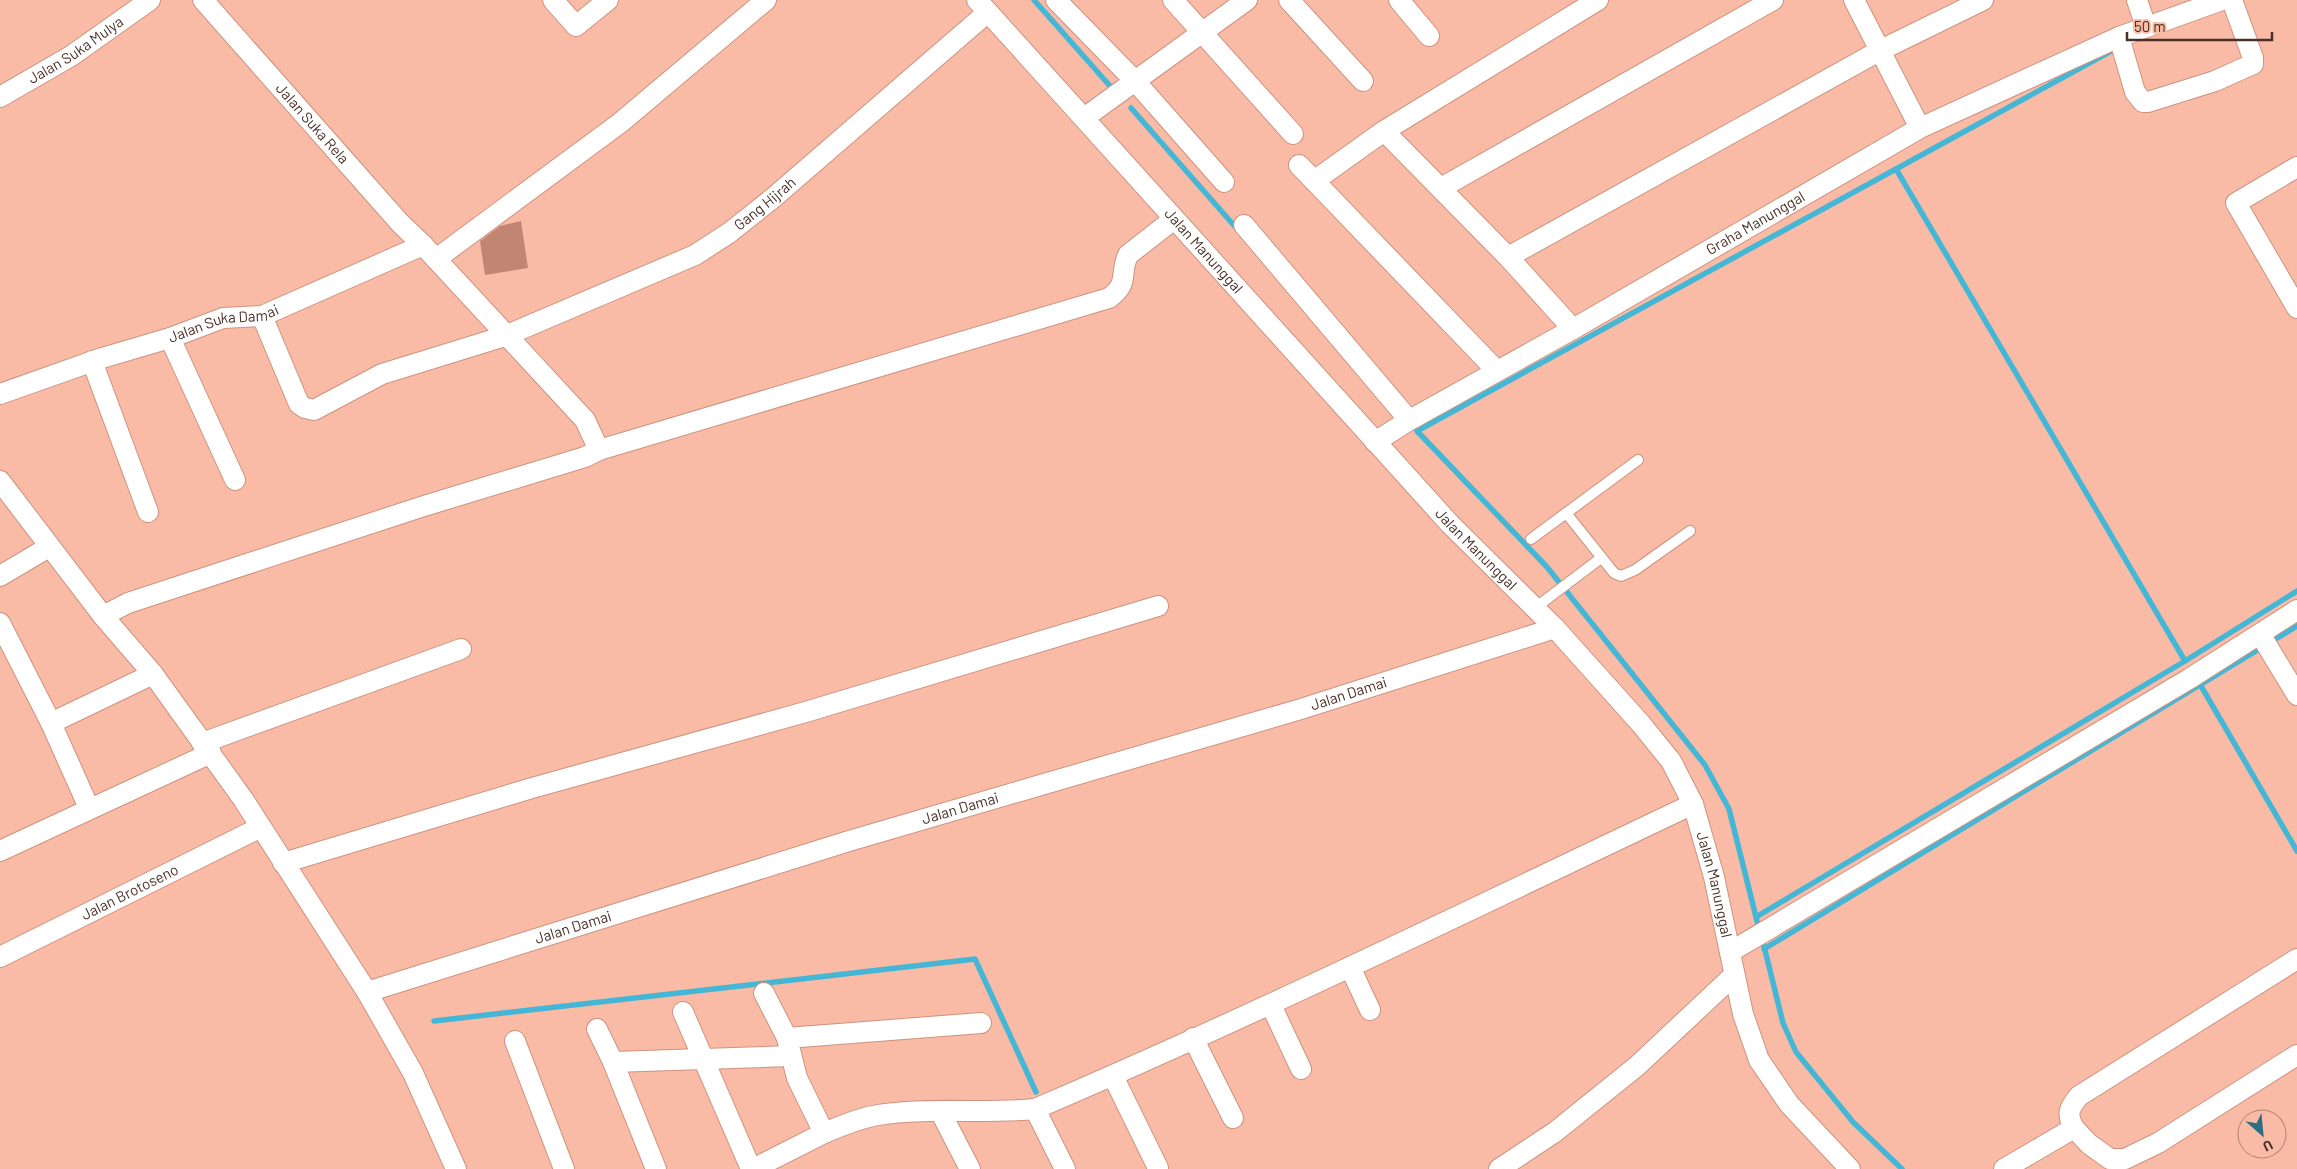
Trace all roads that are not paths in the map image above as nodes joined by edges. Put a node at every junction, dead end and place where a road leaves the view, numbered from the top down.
1 (150, 0) edge
2 (203, 0) edge
3 (552, 0) edge
4 (608, 0) edge
5 (766, 0) edge
6 (1056, 0) edge
7 (1174, 0) edge
8 (1247, 0) edge
9 (1290, 0) edge
10 (1399, 0) edge
11 (1598, 0) edge
12 (1773, 0) edge
13 (1854, 0) edge
14 (1983, 0) edge
15 (2137, 0) edge
16 (2222, 0) edge
17 (2232, 0) edge
18 (982, 6) edge
19 (2146, 27) junction
20 (1202, 32) junction
21 (1429, 36) dead end
22 (2118, 38) junction
23 (1880, 51) junction
24 (1363, 81) dead end
25 (1132, 84) junction
26 (0, 97) edge
27 (1084, 118) junction
28 (1920, 128) junction
29 (1384, 130) junction
30 (1293, 134) dead end
31 (1299, 165) dead end
32 (2297, 167) edge
33 (1314, 181) junction
34 (1224, 182) dead end
35 (1441, 188) junction
36 (1174, 219) junction
37 (1244, 226) dead end
38 (429, 252) junction
39 (1508, 257) junction
40 (2297, 308) edge
41 (262, 316) junction
42 (1573, 329) junction
43 (505, 336) junction
44 (170, 338) junction
45 (92, 361) junction
46 (1497, 371) junction
47 (0, 394) edge
48 (1409, 420) junction
49 (1377, 440) junction
50 (599, 450) junction
51 (1638, 460) dead end
52 (235, 480) dead end
53 (0, 482) edge
54 (148, 512) dead end
55 (1566, 513) junction
56 (1690, 531) dead end
57 (1531, 539) dead end
58 (49, 547) junction
59 (1601, 558) junction
60 (0, 576) edge
61 (1158, 606) dead end
62 (1538, 606) junction
63 (2297, 610) edge
64 (103, 616) junction
65 (0, 623) edge
66 (1555, 628) junction
67 (2260, 634) junction
68 (461, 649) dead end
69 (153, 674) junction
70 (2297, 696) edge
71 (52, 723) junction
72 (206, 748) junction
73 (1693, 804) junction
74 (89, 808) junction
75 (261, 827) junction
76 (1, 847) edge
77 (283, 863) junction
78 (1732, 951) junction
79 (0, 958) edge
80 (2297, 959) edge
81 (1350, 967) junction
82 (1733, 976) junction
83 (367, 992) junction
84 (764, 993) dead end
85 (1271, 1005) junction
86 (1370, 1010) dead end
87 (683, 1012) dead end
88 (980, 1023) dead end
89 (597, 1029) dead end
90 (1193, 1038) junction
91 (515, 1041) dead end
92 (789, 1047) junction
93 (2297, 1055) edge
94 (703, 1060) junction
95 (613, 1062) junction
96 (1301, 1069) dead end
97 (1113, 1076) junction
98 (1034, 1110) junction
99 (940, 1111) junction
100 (1232, 1118) dead end
101 (2074, 1128) junction
102 (824, 1133) junction
103 (1158, 1168) edge
104 (456, 1169) edge
105 (564, 1169) edge
106 (656, 1169) edge
107 (752, 1169) edge
108 (970, 1169) edge
109 (1065, 1169) edge
110 (1499, 1169) edge
111 (1850, 1169) edge
112 (2004, 1169) edge

1 - 26 street, Jalan Suka Mulya
2 - 38 street, Jalan Suka Rela
3 - 4 street
5 - 38 street, Jalan Suka Damai
6 - 25 street
7 - 20 street
8 - 20 street
9 - 24 street
10 - 21 street
11 - 29 street
12 - 35 street
13 - 23 street
14 - 23 street
15 - 19 street
16 - 19 street, Graha Manunggal
17 - 22 street
18 - 27 street, Jalan Manunggal
18 - 43 street, Gang Hijrah
19 - 22 street, Graha Manunggal
20 - 25 street
20 - 30 street
22 - 28 street, Graha Manunggal
23 - 28 street
23 - 39 street
25 - 27 street
25 - 34 street
27 - 36 street, Jalan Manunggal
28 - 42 street, Graha Manunggal
29 - 33 street
29 - 35 street
31 - 33 street
32 - 40 street
33 - 46 street
35 - 39 street
36 - 49 street, Jalan Manunggal
36 - 50 street
37 - 48 street
38 - 41 street, Jalan Suka Damai
38 - 43 street, Jalan Suka Rela
39 - 42 street
41 - 43 street, Gang Hijrah
41 - 44 street, Jalan Suka Damai
42 - 46 street, Graha Manunggal
43 - 50 street, Jalan Suka Rela
44 - 45 street, Jalan Suka Damai
44 - 52 street
45 - 47 street, Jalan Suka Damai
45 - 54 street
46 - 48 street, Graha Manunggal
48 - 49 street, Graha Manunggal
49 - 62 street, Jalan Manunggal
50 - 64 street
51 - 55 lane
53 - 58 street
55 - 57 lane
55 - 59 lane
56 - 59 lane
58 - 60 street
58 - 64 street
59 - 62 lane
61 - 77 street
62 - 66 street, Jalan Manunggal
63 - 67 street
64 - 69 street
65 - 71 street
66 - 73 street, Jalan Manunggal
66 - 83 street, Jalan Damai
67 - 70 street
67 - 78 street
68 - 72 street
69 - 71 street
69 - 72 street
71 - 74 street
72 - 74 street
72 - 75 street
73 - 78 street, Jalan Manunggal
73 - 81 street
74 - 76 street
75 - 77 street
75 - 79 street, Jalan Brotoseno
77 - 83 street
78 - 82 street, Jalan Manunggal
80 - 101 street
81 - 85 street
81 - 86 street
82 - 110 street
82 - 111 street, Jalan Manunggal
83 - 104 street
84 - 92 street
85 - 90 street
85 - 96 street
87 - 94 street
88 - 92 street
89 - 95 street
90 - 97 street
90 - 100 street
91 - 105 street
92 - 94 street
92 - 102 street
93 - 101 street
94 - 95 street
94 - 107 street
95 - 106 street
97 - 98 street
97 - 103 street
98 - 99 street
98 - 109 street
99 - 102 street
99 - 108 street
101 - 112 street
102 - 107 street

